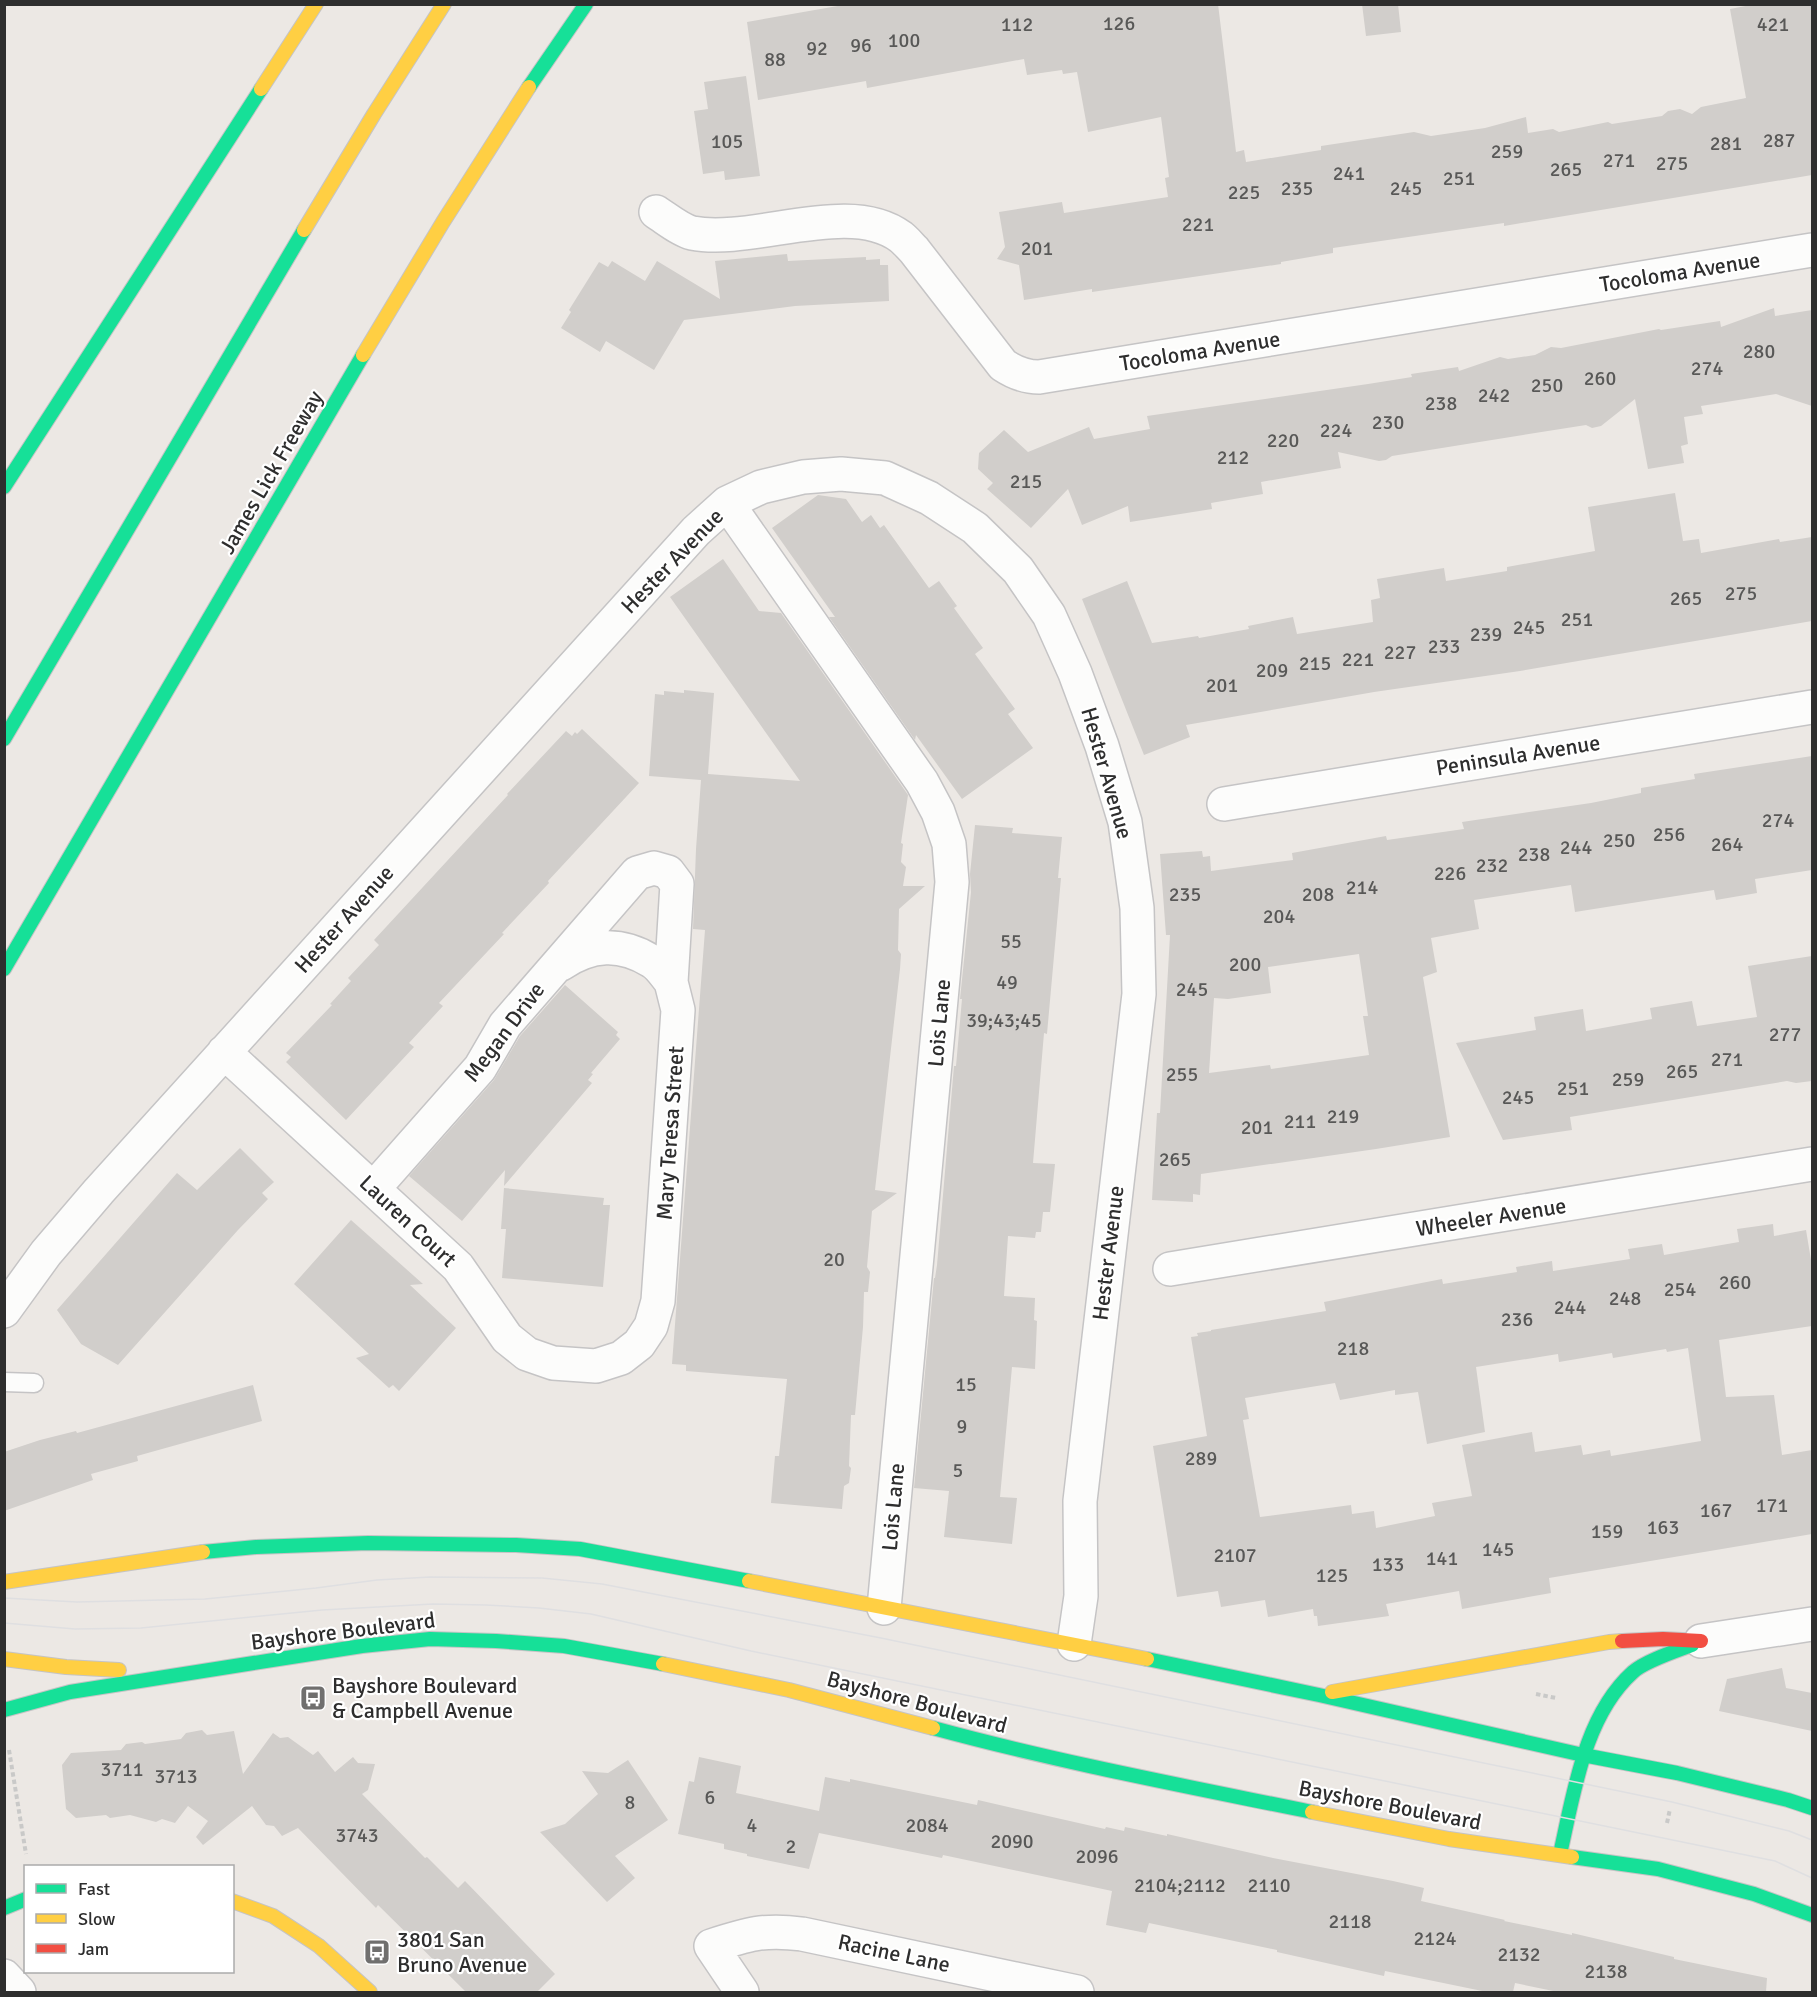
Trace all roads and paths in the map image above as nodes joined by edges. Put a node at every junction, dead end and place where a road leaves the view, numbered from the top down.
1 (316, 4) edge
2 (444, 4) edge
3 (586, 4) edge
4 (656, 212) dead end
5 (1812, 250) edge
6 (4, 487) edge
7 (727, 503) junction
8 (1812, 707) edge
9 (4, 739) edge
10 (1224, 804) dead end
11 (668, 872) joint
12 (4, 969) edge
13 (552, 970) junction
14 (671, 982) junction
15 (224, 1052) junction
16 (1812, 1164) edge
17 (374, 1188) junction
18 (1170, 1269) dead end
19 (4, 1311) edge
20 (596, 1366) joint
21 (4, 1382) edge
22 (34, 1383) dead end
23 (26, 1564) dead end
24 (70, 1572) junction
25 (4, 1582) edge
26 (884, 1608) junction
27 (1812, 1624) edge
28 (1701, 1641) junction
29 (1074, 1644) junction
30 (4, 1659) edge
31 (184, 1673) junction
32 (1319, 1695) junction
33 (4, 1710) edge
34 (9, 1750) dead end
35 (1583, 1755) junction
36 (1670, 1806) dead end
37 (1812, 1808) edge
38 (1667, 1823) dead end
39 (26, 1854) dead end
40 (1560, 1854) junction
41 (24, 1900) edge
42 (234, 1902) edge
43 (4, 1908) edge
44 (1812, 1915) edge
45 (4, 1976) edge
46 (19, 1992) edge
47 (370, 1992) edge
48 (742, 1992) edge
49 (1077, 1992) edge

1 - 6 main road
2 - 9 main road
3 - 12 main road, James Lick Freeway
4 - 5 street, Tocoloma Avenue
7 - 15 street, Hester Avenue
7 - 26 street, Lois Lane
7 - 29 street, Hester Avenue
8 - 10 street, Peninsula Avenue
11 - 13 street, Megan Drive
11 - 14 street, Mary Teresa Street
13 - 14 street
13 - 17 street, Megan Drive
14 - 20 street, Mary Teresa Street
15 - 17 street, Lauren Court
15 - 19 street, Hester Avenue
16 - 18 street, Wheeler Avenue
17 - 20 street, Lauren Court
21 - 22 lane
23 - 24 main road
24 - 25 main road
24 - 26 main road
26 - 29 main road
27 - 28 street
28 - 32 main road
28 - 35 main road
29 - 32 main road
30 - 31 main road
31 - 33 main road, Bayshore Boulevard
31 - 40 main road, Bayshore Boulevard
32 - 35 main road
34 - 39 path
35 - 37 main road
35 - 40 main road
36 - 38 path
40 - 44 main road, Bayshore Boulevard
41 - 43 main road
42 - 47 main road
45 - 46 street
48 - 49 street, Racine Lane

